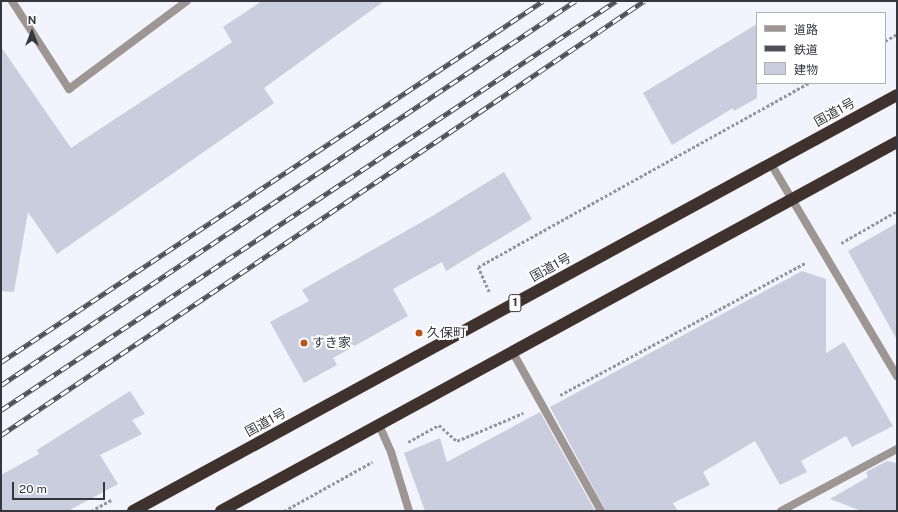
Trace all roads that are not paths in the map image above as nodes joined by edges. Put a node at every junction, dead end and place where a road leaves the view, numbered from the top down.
1 (12, 1) edge
2 (187, 1) edge
3 (897, 95) edge
4 (897, 142) edge
5 (770, 164) junction
6 (790, 199) junction
7 (512, 351) junction
8 (897, 376) edge
9 (379, 425) junction
10 (897, 448) edge
11 (133, 511) edge
12 (221, 511) edge
13 (409, 511) edge
14 (601, 511) edge
15 (781, 511) edge

1 - 2 street
3 - 5 highway, 国道1号 / 1
4 - 6 highway
5 - 6 street
5 - 11 highway, 国道1号 / 1
6 - 7 highway
6 - 8 street
7 - 9 highway
7 - 14 street
9 - 12 highway
9 - 13 street
10 - 15 street

